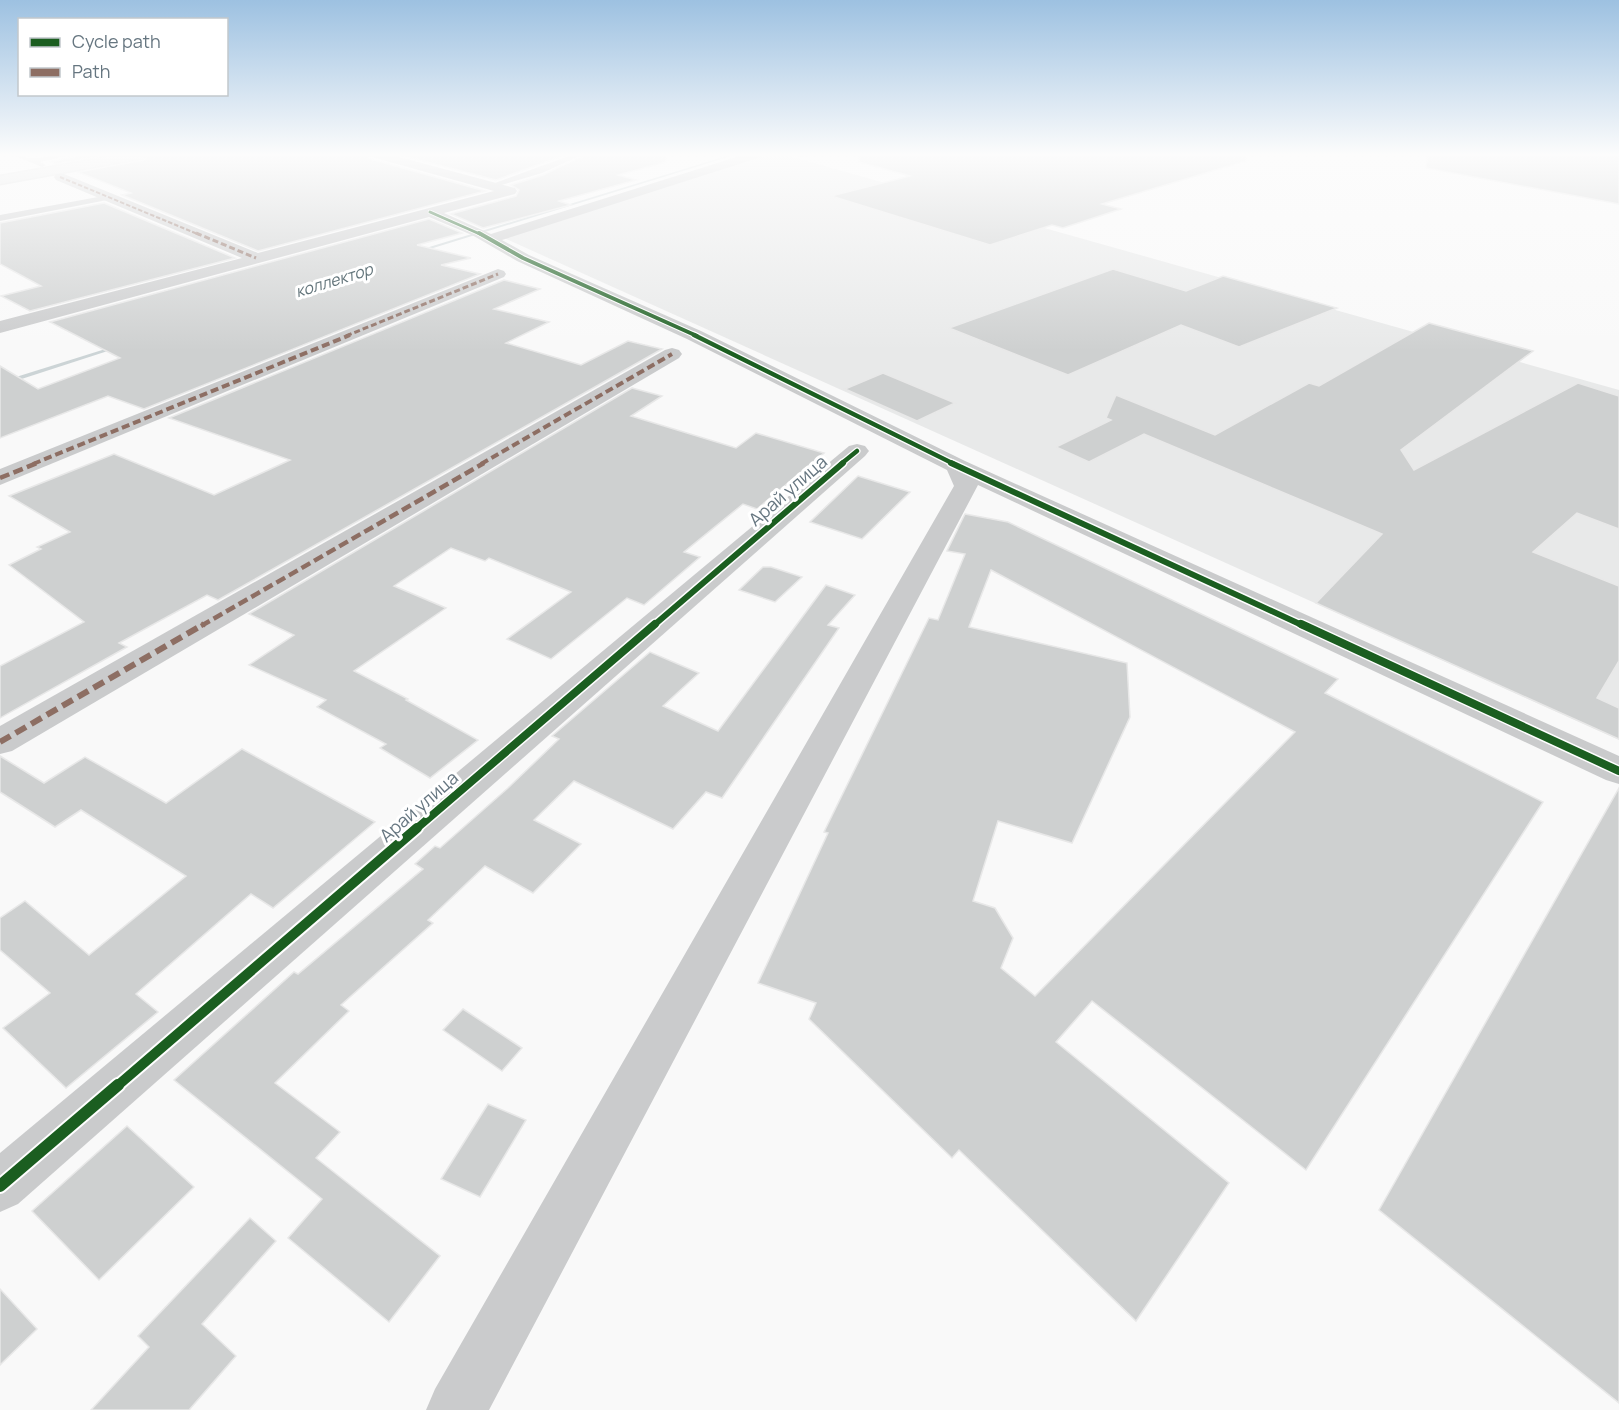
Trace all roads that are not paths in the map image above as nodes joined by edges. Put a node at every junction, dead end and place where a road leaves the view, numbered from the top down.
1 (164, 220) edge
2 (400, 220) edge
3 (448, 220) edge
4 (538, 220) edge
5 (484, 236) junction
6 (256, 258) junction
7 (498, 274) dead end
8 (0, 327) edge
9 (672, 354) dead end
10 (857, 451) dead end
11 (957, 466) junction
12 (0, 478) edge
13 (0, 742) edge
14 (1619, 771) edge
15 (0, 1186) edge
16 (456, 1410) edge

1 - 6 street
2 - 6 street
3 - 5 street
4 - 5 street
5 - 11 street
6 - 8 street
7 - 12 street
9 - 13 street
10 - 15 street, Арай улица
11 - 14 street
11 - 16 street

